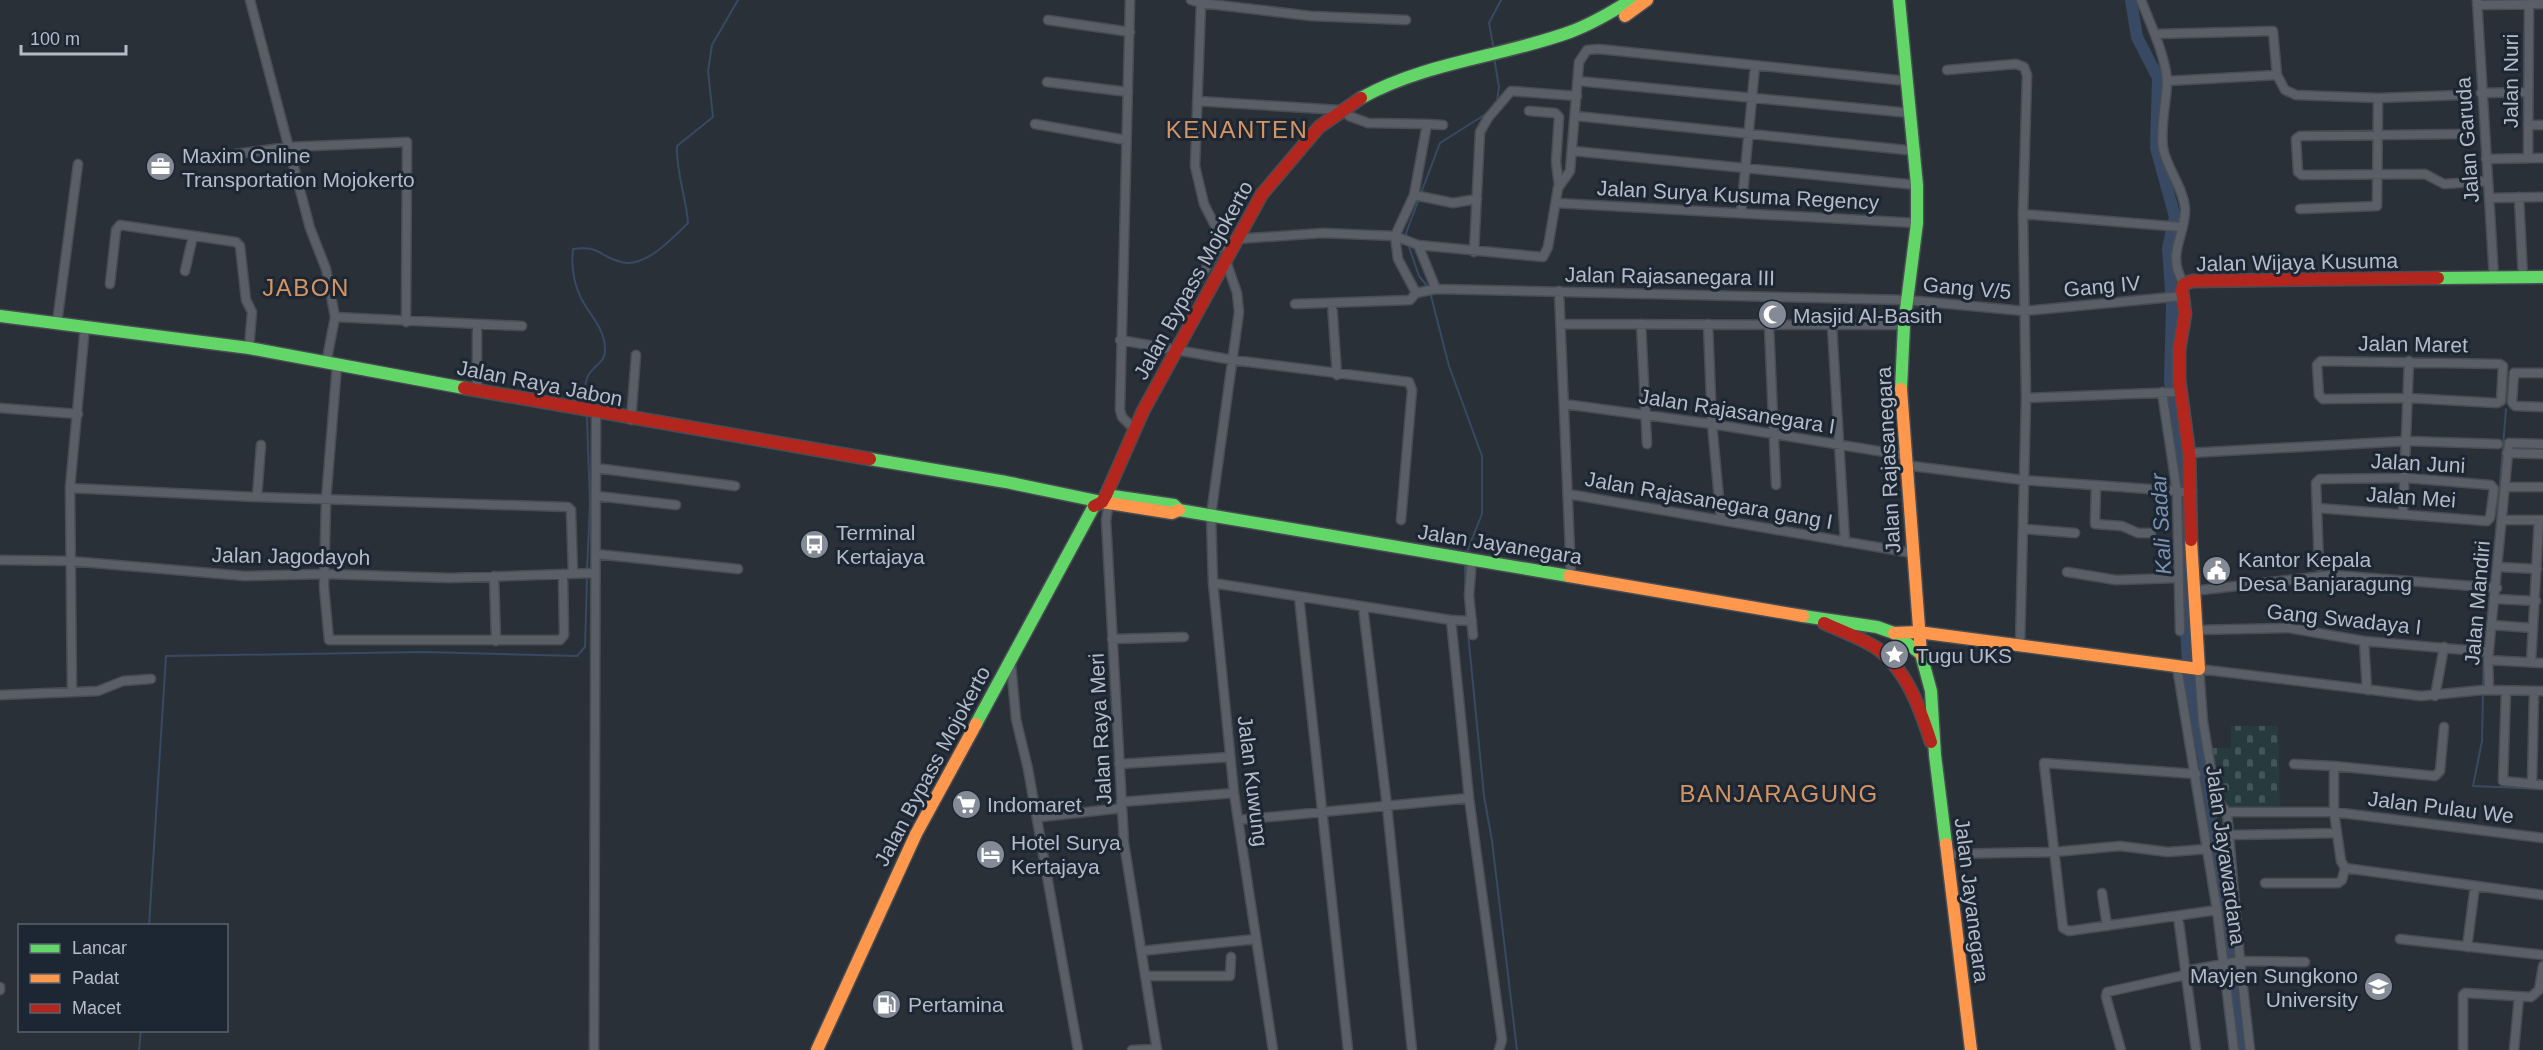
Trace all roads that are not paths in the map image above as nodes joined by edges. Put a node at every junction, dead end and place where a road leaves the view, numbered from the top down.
1 (250, 0) edge
2 (1130, 0) edge
3 (1191, 0) edge
4 (1631, 0) edge
5 (1647, 0) edge
6 (1899, 0) edge
7 (2141, 0) edge
8 (1202, 1) edge
9 (2477, 3) edge
10 (2529, 4) junction
11 (2543, 4) edge
12 (1048, 20) dead end
13 (1406, 20) dead end
14 (1130, 32) junction
15 (2155, 34) junction
16 (1508, 53) junction
17 (1755, 66) junction
18 (1947, 70) dead end
19 (2277, 75) junction
20 (1578, 81) junction
21 (1907, 81) junction
22 (2167, 81) junction
23 (1047, 82) dead end
24 (1128, 92) junction
25 (2528, 92) junction
26 (2481, 93) junction
27 (2461, 95) dead end
28 (1577, 96) junction
29 (1753, 98) junction
30 (2378, 98) junction
31 (1197, 101) junction
32 (1529, 111) dead end
33 (1344, 113) junction
34 (1910, 113) junction
35 (1576, 116) junction
36 (1035, 124) dead end
37 (1427, 124) junction
38 (1443, 125) dead end
39 (2528, 125) junction
40 (2543, 125) edge
41 (1749, 133) junction
42 (2463, 134) dead end
43 (2378, 135) junction
44 (1126, 140) junction
45 (288, 147) junction
46 (1916, 151) junction
47 (1573, 152) junction
48 (212, 157) dead end
49 (2528, 158) junction
50 (2543, 158) edge
51 (2486, 159) junction
52 (78, 164) dead end
53 (1746, 169) junction
54 (2377, 173) junction
55 (2488, 181) junction
56 (1917, 185) junction
57 (1559, 186) junction
58 (1416, 195) junction
59 (2543, 197) edge
60 (2489, 198) junction
61 (2519, 198) junction
62 (1477, 199) junction
63 (1556, 203) junction
64 (2300, 209) dead end
65 (1741, 213) junction
66 (2023, 214) junction
67 (1917, 223) junction
68 (2180, 227) junction
69 (193, 236) junction
70 (1398, 237) junction
71 (1235, 238) junction
72 (1414, 244) junction
73 (1225, 251) junction
74 (1473, 252) junction
75 (185, 271) dead end
76 (2543, 277) edge
77 (2494, 278) junction
78 (2523, 278) junction
79 (110, 284) dead end
80 (1434, 290) junction
81 (1559, 291) junction
82 (1419, 292) junction
83 (2178, 294) junction
84 (1907, 300) junction
85 (1332, 303) junction
86 (1295, 304) dead end
87 (2024, 311) junction
88 (1179, 313) dead end
89 (0, 316) edge
90 (335, 317) junction
91 (57, 322) junction
92 (406, 322) junction
93 (1561, 324) junction
94 (1641, 324) junction
95 (1708, 324) junction
96 (1904, 325) junction
97 (85, 326) junction
98 (477, 326) junction
99 (522, 326) dead end
100 (1769, 326) junction
101 (1832, 326) junction
102 (1120, 340) junction
103 (249, 348) junction
104 (1175, 350) junction
105 (636, 355) dead end
106 (1233, 360) junction
107 (2409, 361) junction
108 (332, 364) junction
109 (2543, 373) edge
110 (1337, 375) junction
111 (477, 392) junction
112 (2171, 392) junction
113 (2026, 398) junction
114 (2408, 398) junction
115 (1564, 404) junction
116 (2543, 407) edge
117 (0, 408) edge
118 (1143, 411) junction
119 (595, 413) junction
120 (78, 414) junction
121 (1646, 414) junction
122 (631, 420) junction
123 (1712, 424) junction
124 (1130, 425) junction
125 (1775, 435) junction
126 (2407, 441) junction
127 (1647, 444) dead end
128 (2498, 444) dead end
129 (2543, 444) edge
130 (261, 445) dead end
131 (1838, 445) junction
132 (2189, 453) junction
133 (2506, 453) junction
134 (2543, 454) edge
135 (1904, 460) junction
136 (596, 468) junction
137 (2406, 478) junction
138 (2023, 480) junction
139 (1776, 485) dead end
140 (2096, 485) junction
141 (735, 486) dead end
142 (2506, 487) junction
143 (2543, 487) edge
144 (70, 488) junction
145 (2184, 492) junction
146 (1568, 494) junction
147 (597, 496) junction
148 (257, 497) junction
149 (326, 500) junction
150 (1095, 500) junction
151 (676, 505) dead end
152 (2317, 508) junction
153 (2492, 508) joint
154 (2403, 514) junction
155 (1211, 515) junction
156 (1401, 520) dead end
157 (1721, 520) junction
158 (2503, 520) junction
159 (2541, 520) edge
160 (2024, 529) junction
161 (2075, 533) dead end
162 (2151, 533) dead end
163 (1845, 542) junction
164 (1912, 553) junction
165 (596, 554) junction
166 (1470, 559) junction
167 (0, 560) edge
168 (70, 561) junction
169 (2319, 566) dead end
170 (2499, 567) junction
171 (738, 568) dead end
172 (2537, 569) junction
173 (2067, 572) dead end
174 (577, 573) junction
175 (593, 573) junction
176 (325, 574) junction
177 (563, 574) junction
178 (1571, 575) junction
179 (494, 576) junction
180 (2177, 578) junction
181 (1213, 583) junction
182 (2494, 588) junction
183 (2193, 591) junction
184 (1299, 597) junction
185 (2496, 599) junction
186 (2536, 601) junction
187 (1363, 607) junction
188 (1815, 618) junction
189 (1454, 620) junction
190 (1470, 621) junction
191 (2491, 625) junction
192 (1877, 627) junction
193 (2534, 628) junction
194 (2195, 630) junction
195 (2180, 631) dead end
196 (1918, 632) junction
197 (1894, 633) junction
198 (1473, 634) dead end
199 (1184, 638) dead end
200 (1112, 639) junction
201 (2364, 640) junction
202 (496, 641) junction
203 (1868, 644) junction
204 (2020, 647) junction
205 (2444, 647) junction
206 (1921, 654) junction
207 (2487, 654) junction
208 (1010, 659) junction
209 (2531, 662) junction
210 (2543, 663) edge
211 (2189, 668) junction
212 (151, 679) dead end
213 (1928, 679) junction
214 (1908, 687) junction
215 (2367, 690) junction
216 (2484, 690) junction
217 (2506, 691) junction
218 (2539, 691) edge
219 (72, 692) junction
220 (0, 695) edge
221 (2435, 696) junction
222 (2444, 727) dead end
223 (1935, 755) junction
224 (1230, 757) junction
225 (1119, 764) junction
226 (2294, 764) dead end
227 (2334, 766) junction
228 (2196, 774) junction
229 (2532, 784) junction
230 (2543, 785) edge
231 (1234, 792) junction
232 (1469, 798) junction
233 (1122, 805) junction
234 (1387, 806) junction
235 (1322, 812) junction
236 (2228, 812) junction
237 (2334, 812) junction
238 (1041, 817) dead end
239 (1238, 820) junction
240 (2337, 833) junction
241 (2229, 835) junction
242 (2543, 838) edge
243 (2206, 849) junction
244 (2054, 852) junction
245 (1947, 854) junction
246 (2345, 868) junction
247 (2265, 883) dead end
248 (2475, 886) junction
249 (2102, 893) dead end
250 (2543, 895) edge
251 (2217, 910) junction
252 (2178, 916) junction
253 (2107, 926) junction
254 (1256, 939) junction
255 (2400, 939) dead end
256 (2467, 947) junction
257 (1141, 951) junction
258 (2543, 956) edge
259 (1231, 957) dead end
260 (2305, 962) dead end
261 (2232, 963) junction
262 (2543, 966) edge
263 (2185, 973) junction
264 (1145, 976) junction
265 (2519, 998) junction
266 (594, 1050) edge
267 (817, 1050) edge
268 (1078, 1050) edge
269 (1132, 1050) edge
270 (1157, 1050) edge
271 (1273, 1050) edge
272 (1348, 1050) edge
273 (1412, 1050) edge
274 (1499, 1050) edge
275 (1971, 1050) edge
276 (2121, 1050) edge
277 (2196, 1050) edge
278 (2234, 1050) edge
279 (2250, 1050) edge
280 (2463, 1050) edge
281 (2514, 1050) edge

1 - 45 street
2 - 14 street
3 - 8 street
4 - 16 main road, Jalan Bypass Mojokerto
5 - 16 main road, Jalan Bypass Mojokerto
6 - 21 main road, Jalan Rajasanegara
7 - 15 street
8 - 13 street
8 - 31 street, Jalan Kuwung
9 - 10 street
9 - 26 street, Jalan Garuda
10 - 11 street
10 - 25 street, Jalan Nuri
12 - 14 street
14 - 24 street
15 - 19 street
15 - 22 street
16 - 33 main road, Jalan Bypass Mojokerto
17 - 20 street
17 - 21 street
17 - 29 street
18 - 66 street
19 - 22 street
19 - 30 street
20 - 28 street
20 - 29 street
21 - 34 main road, Jalan Rajasanegara
22 - 68 street
23 - 24 street
24 - 44 street
25 - 26 street
25 - 39 street, Jalan Nuri
26 - 51 street, Jalan Garuda
27 - 30 street
28 - 35 street
28 - 62 street
29 - 34 street
29 - 41 street
30 - 43 street
31 - 33 street
31 - 73 street, Jalan Kuwung
32 - 57 street
33 - 37 street
33 - 71 main road, Jalan Bypass Mojokerto
34 - 46 main road, Jalan Rajasanegara
35 - 41 street
35 - 47 street
36 - 44 street
37 - 38 street
37 - 58 street
39 - 40 street
39 - 49 street, Jalan Nuri
41 - 46 street
41 - 53 street
42 - 43 street
43 - 54 street
43 - 54 street
44 - 102 street
45 - 48 street
45 - 90 street
45 - 92 street
46 - 56 main road, Jalan Rajasanegara
47 - 53 street
47 - 57 street
49 - 50 street
49 - 51 street
51 - 55 street, Jalan Garuda
52 - 91 street
53 - 56 street
53 - 65 street
54 - 55 street
54 - 64 street
55 - 60 street, Jalan Garuda
56 - 67 main road, Jalan Rajasanegara
57 - 63 street
58 - 62 street
58 - 70 street
59 - 61 street
60 - 61 street
60 - 77 street, Jalan Garuda
61 - 78 street
62 - 74 street
63 - 65 street, Jalan Surya Kusuma Regency
63 - 74 street
65 - 67 street, Jalan Surya Kusuma Regency
66 - 68 street
66 - 87 street
67 - 84 main road, Jalan Rajasanegara
68 - 83 street
69 - 75 street
69 - 79 street
69 - 103 street
70 - 71 street
70 - 72 street
70 - 82 street
71 - 73 main road, Jalan Bypass Mojokerto
72 - 74 street
72 - 80 street
73 - 88 street
73 - 104 main road, Jalan Bypass Mojokerto
73 - 106 street, Jalan Kuwung
76 - 78 main road, Jalan Wijaya Kusuma
77 - 78 main road, Jalan Wijaya Kusuma
77 - 83 main road, Jalan Wijaya Kusuma
80 - 81 street, Jalan Rajasanegara III
80 - 82 street, Jalan Rajasanegara III
81 - 84 street, Jalan Rajasanegara III
81 - 93 street
82 - 85 street, Jalan Rajasanegara III
83 - 87 street, Gang IV
83 - 112 main road, Jalan Wijaya Kusuma
84 - 87 street, Gang V/5
84 - 96 main road, Jalan Rajasanegara
85 - 86 street, Jalan Rajasanegara III
85 - 110 street
87 - 113 street
89 - 91 main road, Jalan Raya Jabon
90 - 92 street
90 - 108 street
91 - 97 main road, Jalan Raya Jabon
92 - 98 street
93 - 94 street
93 - 115 street
94 - 95 street
94 - 121 street
95 - 100 street
95 - 123 street
96 - 101 street
96 - 135 main road, Jalan Rajasanegara
97 - 103 main road, Jalan Raya Jabon
97 - 120 street
98 - 99 street
98 - 111 street
100 - 101 street
100 - 125 street
101 - 131 street
102 - 104 street
102 - 124 street
103 - 108 main road, Jalan Raya Jabon
104 - 106 street
104 - 118 main road, Jalan Bypass Mojokerto
105 - 122 street
106 - 110 street
106 - 155 street, Jalan Kuwung
107 - 114 street
107 - 114 street, Jalan Maret
107 - 114 street, Jalan Maret
108 - 111 main road, Jalan Raya Jabon
108 - 149 street
109 - 116 street
110 - 156 street
111 - 119 main road, Jalan Raya Jabon
112 - 113 street
112 - 132 main road, Jalan Wijaya Kusuma
112 - 145 street
113 - 138 street
114 - 126 street
115 - 121 street, Jalan Rajasanegara I
115 - 146 street
117 - 120 street
118 - 124 main road, Jalan Bypass Mojokerto
118 - 150 main road, Jalan Bypass Mojokerto
119 - 122 main road, Jalan Raya Jabon
119 - 136 street
120 - 144 street
121 - 123 street, Jalan Rajasanegara I
121 - 127 street
122 - 150 main road, Jalan Raya Jabon
123 - 125 street, Jalan Rajasanegara I
123 - 157 street
124 - 150 main road, Jalan Bypass Mojokerto
125 - 131 street, Jalan Rajasanegara I
125 - 139 street
126 - 128 street
126 - 132 street
126 - 137 street
129 - 133 street, Jalan Mandiri
130 - 148 street
131 - 135 street, Jalan Rajasanegara I
131 - 163 street
132 - 145 main road, Jalan Wijaya Kusuma
133 - 134 street
133 - 142 street, Jalan Mandiri
135 - 138 street, Jalan Rajasanegara I
135 - 164 main road, Jalan Rajasanegara
136 - 141 street
136 - 147 street
137 - 152 street, Jalan Juni
137 - 153 street, Jalan Juni
137 - 154 street
138 - 140 street, Jalan Rajasanegara I
138 - 160 street
140 - 145 street, Jalan Rajasanegara I
140 - 162 street
142 - 143 street
142 - 158 street, Jalan Mandiri
144 - 148 street
144 - 168 street
145 - 180 street
145 - 183 main road, Jalan Wijaya Kusuma
146 - 157 street, Jalan Rajasanegara gang I
146 - 178 street
147 - 151 street
147 - 165 street
148 - 149 street
149 - 174 street
149 - 176 street
150 - 155 main road, Jalan Jayanegara
150 - 200 street, Jalan Raya Meri
150 - 208 main road, Jalan Bypass Mojokerto
152 - 154 street, Jalan Mei
152 - 169 street
153 - 154 street, Jalan Mei
155 - 166 main road, Jalan Jayanegara
155 - 181 street, Jalan Kuwung
157 - 163 street, Jalan Rajasanegara gang I
158 - 159 street
158 - 170 street, Jalan Mandiri
159 - 172 street
160 - 161 street
160 - 204 street
163 - 164 street, Jalan Rajasanegara gang I
164 - 196 main road, Jalan Rajasanegara
165 - 171 street
165 - 175 street
166 - 178 main road, Jalan Jayanegara
166 - 190 street
167 - 168 street, Jalan Jagodayoh
168 - 176 street, Jalan Jagodayoh
168 - 219 street
170 - 172 street
170 - 182 street, Jalan Mandiri
172 - 186 street
173 - 180 street
174 - 175 street, Jalan Jagodayoh
174 - 177 street, Jalan Jagodayoh
175 - 266 street
176 - 179 street, Jalan Jagodayoh
176 - 202 street
177 - 179 street, Jalan Jagodayoh
177 - 202 street
178 - 188 main road, Jalan Jayanegara
179 - 202 street
180 - 195 street
181 - 184 street
181 - 224 street, Jalan Kuwung
182 - 183 street
182 - 185 street, Jalan Mandiri
183 - 194 main road, Jalan Wijaya Kusuma
184 - 187 street
184 - 235 street
185 - 186 street
185 - 191 street, Jalan Mandiri
186 - 193 street
187 - 189 street
187 - 234 street
188 - 192 main road, Jalan Jayanegara
188 - 203 main road, Jalan Jayanegara
189 - 190 street
189 - 232 street
190 - 198 street
191 - 193 street
191 - 207 street, Jalan Mandiri
192 - 197 main road, Jalan Jayanegara
192 - 203 main road
193 - 209 street
194 - 201 street, Gang Swadaya I
194 - 211 main road, Jalan Wijaya Kusuma
196 - 197 main road
196 - 204 main road
196 - 206 main road, Jalan Rajasanegara
197 - 206 main road, Jalan Jayanegara
199 - 200 street
200 - 225 street, Jalan Raya Meri
201 - 205 street, Gang Swadaya I
201 - 215 street
203 - 214 main road, Jalan Jayanegara
204 - 211 main road
205 - 207 street, Gang Swadaya I
205 - 221 street
206 - 213 main road, Jalan Jayanegara
207 - 209 street, Gang Swadaya I
207 - 216 street, Jalan Mandiri
208 - 267 main road, Jalan Bypass Mojokerto
208 - 268 street
209 - 210 street, Gang Swadaya I
211 - 215 street
211 - 228 street, Jalan Jayawardana
211 - 236 street
212 - 219 street
213 - 214 main road
213 - 223 main road, Jalan Jayanegara
214 - 223 main road, Jalan Jayanegara
215 - 221 street
216 - 217 street
216 - 221 street
217 - 218 street
217 - 229 street
218 - 229 street
219 - 220 street
222 - 227 street
223 - 245 main road, Jalan Jayanegara
224 - 225 street
224 - 231 street, Jalan Kuwung
225 - 233 street, Jalan Raya Meri
226 - 227 street
227 - 237 street
228 - 243 street, Jalan Jayawardana
228 - 244 street
229 - 230 street
231 - 233 street
231 - 239 street, Jalan Kuwung
232 - 234 street
232 - 274 street
233 - 238 street
233 - 257 street, Jalan Raya Meri
234 - 235 street
234 - 273 street
235 - 239 street
235 - 272 street
236 - 237 street, Jalan Pulau We
236 - 241 street
237 - 240 street
237 - 242 street, Jalan Pulau We
239 - 254 street, Jalan Kuwung
240 - 241 street
240 - 246 street
241 - 261 street
243 - 244 street
243 - 251 street, Jalan Jayawardana
244 - 245 street
244 - 253 street
245 - 275 main road, Jalan Jayanegara
246 - 247 street
246 - 248 street
248 - 250 street
248 - 256 street
249 - 253 street
251 - 252 street
251 - 261 street, Jalan Jayawardana
252 - 253 street
252 - 263 street
254 - 257 street
254 - 271 street, Jalan Kuwung
255 - 256 street
256 - 258 street
257 - 264 street, Jalan Raya Meri
259 - 264 street
260 - 261 street
261 - 263 street
261 - 278 street, Jalan Jayawardana
261 - 279 street
262 - 265 street
263 - 276 street
263 - 277 street
264 - 270 street, Jalan Raya Meri
265 - 280 street
265 - 281 street
269 - 270 street

